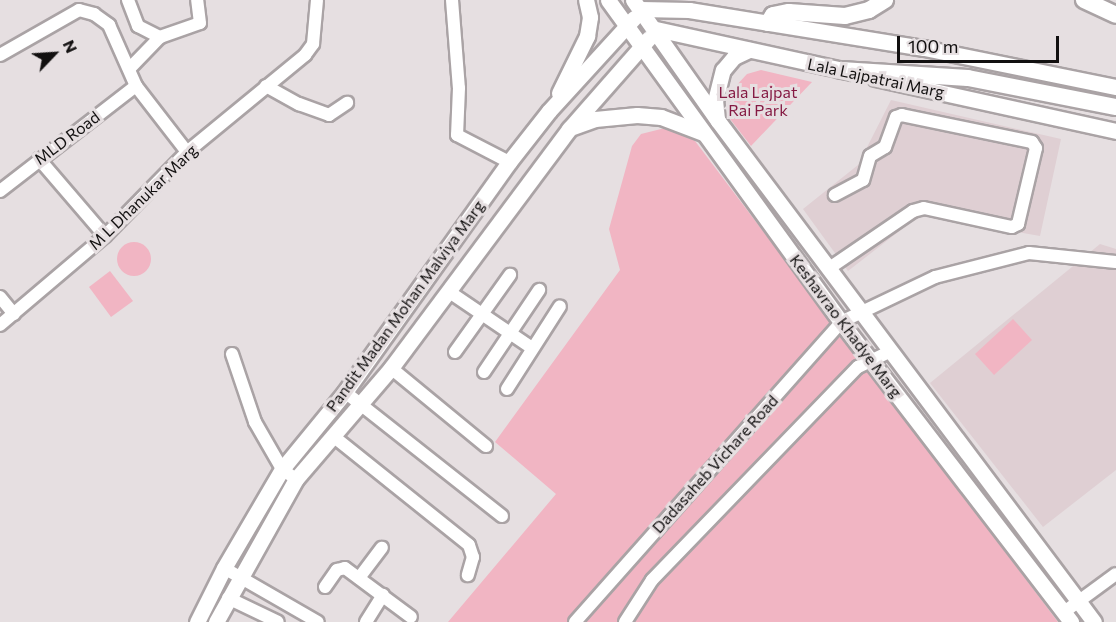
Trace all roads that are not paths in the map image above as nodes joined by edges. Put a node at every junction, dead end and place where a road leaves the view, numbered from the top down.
1 (128, 0) edge
2 (197, 0) edge
3 (317, 0) edge
4 (452, 0) edge
5 (586, 0) edge
6 (608, 0) edge
7 (885, 0) edge
8 (1084, 0) edge
9 (637, 4) edge
10 (1116, 15) edge
11 (768, 23) junction
12 (628, 25) junction
13 (656, 29) junction
14 (160, 37) junction
15 (644, 45) junction
16 (749, 50) junction
17 (0, 55) edge
18 (130, 68) junction
19 (841, 70) junction
20 (266, 86) junction
21 (135, 87) junction
22 (1116, 87) edge
23 (347, 103) dead end
24 (1116, 107) edge
25 (549, 111) junction
26 (718, 121) junction
27 (569, 129) junction
28 (1116, 131) edge
29 (703, 133) junction
30 (187, 152) junction
31 (39, 159) junction
32 (509, 162) junction
33 (0, 191) edge
34 (835, 195) dead end
35 (105, 236) junction
36 (448, 247) junction
37 (1116, 262) edge
38 (469, 263) junction
39 (828, 269) junction
40 (510, 275) dead end
41 (539, 290) dead end
42 (448, 291) junction
43 (0, 297) edge
44 (560, 306) dead end
45 (860, 312) junction
46 (482, 313) junction
47 (14, 314) junction
48 (842, 322) junction
49 (0, 325) edge
50 (510, 333) junction
51 (532, 348) junction
52 (891, 351) junction
53 (455, 352) dead end
54 (232, 354) dead end
55 (873, 360) junction
56 (391, 368) junction
57 (484, 372) dead end
58 (507, 389) dead end
59 (345, 392) junction
60 (359, 403) junction
61 (333, 436) junction
62 (486, 446) dead end
63 (282, 469) junction
64 (296, 479) junction
65 (502, 516) dead end
66 (382, 548) dead end
67 (224, 568) junction
68 (1116, 574) edge
69 (468, 575) dead end
70 (238, 577) junction
71 (359, 578) junction
72 (325, 587) dead end
73 (382, 596) junction
74 (228, 598) junction
75 (1080, 602) junction
76 (411, 617) dead end
77 (1067, 617) edge
78 (579, 620) edge
79 (197, 622) edge
80 (216, 622) edge
81 (278, 622) edge
82 (318, 622) edge
83 (366, 622) edge
84 (625, 622) edge
85 (1094, 622) edge

1 - 14 street
2 - 14 street
3 - 20 street, M L Dhanukar Marg
4 - 32 street
5 - 25 main road
6 - 12 main road, Keshavrao Khadye Marg
7 - 11 highway
8 - 10 highway
9 - 11 main road, Lala Lajpatrai Marg
9 - 12 main road, Pandit Madan Mohan Malviya Marg
9 - 13 main road, Keshavrao Khadye Marg
11 - 22 main road, Lala Lajpatrai Marg
12 - 15 main road, Keshavrao Khadye Marg
12 - 25 main road, Pandit Madan Mohan Malviya Marg
13 - 15 main road
13 - 16 main road, Lala Lajpatrai Marg
13 - 26 main road, Keshavrao Khadye Marg
14 - 18 street
15 - 27 main road, Pandit Madan Mohan Malviya Marg
15 - 29 main road, Keshavrao Khadye Marg
16 - 19 main road, Lala Lajpatrai Marg
16 - 26 main road
17 - 18 street
18 - 21 street
19 - 24 highway
19 - 28 main road, Lala Lajpatrai Marg
20 - 23 street
20 - 30 street, M L Dhanukar Marg
21 - 30 street
21 - 31 street, MLD Road
25 - 32 main road, Pandit Madan Mohan Malviya Marg
26 - 39 main road, Keshavrao Khadye Marg
27 - 29 main road
27 - 38 main road, Pandit Madan Mohan Malviya Marg
29 - 48 main road, Keshavrao Khadye Marg
30 - 35 street, M L Dhanukar Marg
31 - 33 street, MLD Road
31 - 35 street
32 - 36 main road, Pandit Madan Mohan Malviya Marg
34 - 39 street
35 - 47 street, M L Dhanukar Marg
36 - 38 main road
36 - 59 main road, Pandit Madan Mohan Malviya Marg
37 - 45 street, Dadasaheb Vichare Road
38 - 42 main road, Pandit Madan Mohan Malviya Marg
39 - 45 main road, Keshavrao Khadye Marg
40 - 46 street
41 - 50 street
42 - 46 street
42 - 56 main road, Pandit Madan Mohan Malviya Marg
43 - 47 street
44 - 51 street
45 - 48 street, Dadasaheb Vichare Road
45 - 52 main road, Keshavrao Khadye Marg
46 - 50 street
46 - 53 street
47 - 49 street, M L Dhanukar Marg
48 - 55 main road, Keshavrao Khadye Marg
48 - 78 street, Dadasaheb Vichare Road
50 - 51 street
50 - 57 street
51 - 58 street
52 - 55 street
52 - 75 main road, Keshavrao Khadye Marg
54 - 63 street
55 - 77 main road, Keshavrao Khadye Marg
55 - 84 street
56 - 60 main road, Pandit Madan Mohan Malviya Marg
56 - 62 street
59 - 60 street
59 - 63 main road, Pandit Madan Mohan Malviya Marg
60 - 61 main road, Pandit Madan Mohan Malviya Marg
60 - 65 street
61 - 64 main road, Pandit Madan Mohan Malviya Marg
61 - 69 street
63 - 64 street
63 - 67 main road, Pandit Madan Mohan Malviya Marg
64 - 70 main road, Pandit Madan Mohan Malviya Marg
66 - 71 street
67 - 70 street
67 - 79 main road, Pandit Madan Mohan Malviya Marg
68 - 75 street
70 - 74 main road, Pandit Madan Mohan Malviya Marg
70 - 82 street
71 - 72 street
71 - 73 street
73 - 76 street
73 - 83 street
74 - 80 main road, Pandit Madan Mohan Malviya Marg
74 - 81 street
75 - 77 street
75 - 85 main road, Keshavrao Khadye Marg

